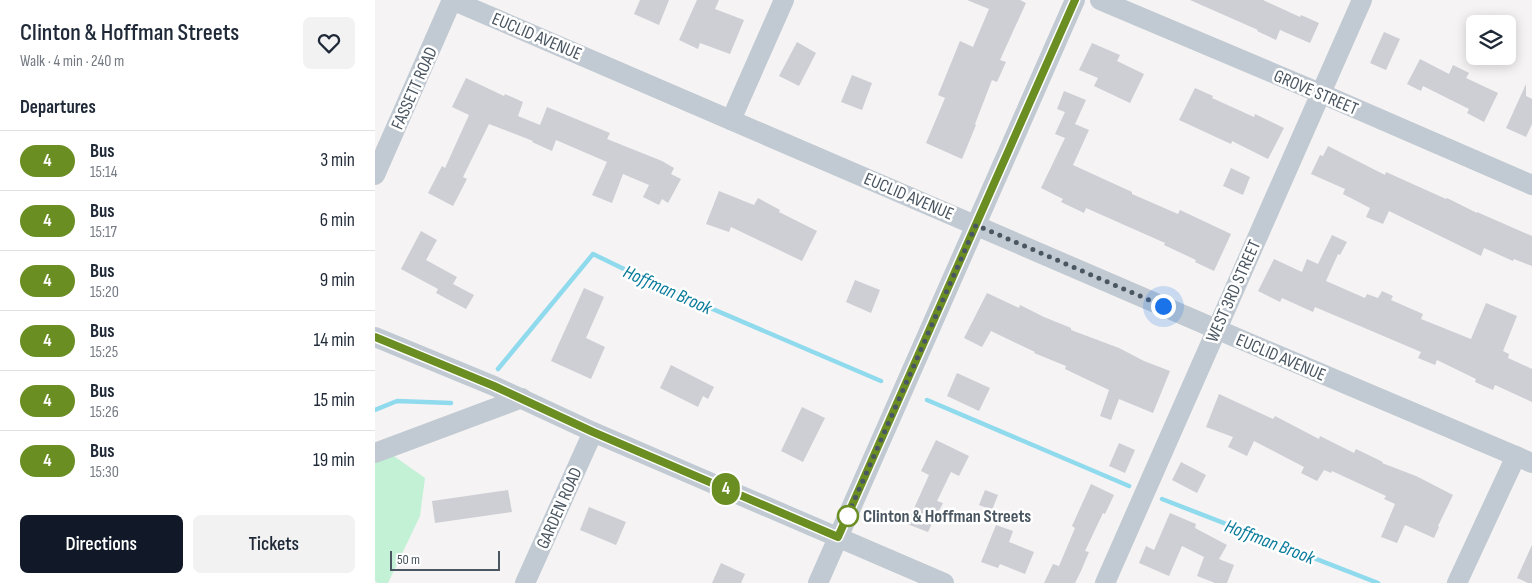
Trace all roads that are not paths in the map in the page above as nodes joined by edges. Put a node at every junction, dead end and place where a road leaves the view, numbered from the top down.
1 (452, 0) edge
2 (784, 0) edge
3 (1075, 0) edge
4 (1100, 0) edge
5 (1362, 0) edge
6 (1320, 93) junction
7 (731, 120) junction
8 (375, 175) edge
9 (1532, 185) edge
10 (976, 225) junction
11 (1216, 329) junction
12 (375, 337) edge
13 (522, 398) junction
14 (593, 432) junction
15 (375, 453) edge
16 (1527, 458) edge
17 (838, 537) junction
18 (525, 583) edge
19 (818, 583) edge
20 (945, 583) edge
21 (1105, 583) edge
22 (1457, 583) edge

1 - 7 street, EUCLID AVENUE
1 - 8 street, FASSETT ROAD
2 - 7 street
3 - 10 street
4 - 6 street, GROVE STREET
5 - 6 street, WEST 3RD STREET
6 - 9 street, GROVE STREET
6 - 11 street, WEST 3RD STREET
7 - 10 street, EUCLID AVENUE
10 - 11 street, EUCLID AVENUE
10 - 17 street
11 - 16 street, EUCLID AVENUE
11 - 21 street, WEST 3RD STREET
12 - 13 street
13 - 14 street
13 - 15 street
14 - 17 street
14 - 18 street, GARDEN ROAD
16 - 22 street
17 - 19 street
17 - 20 street

